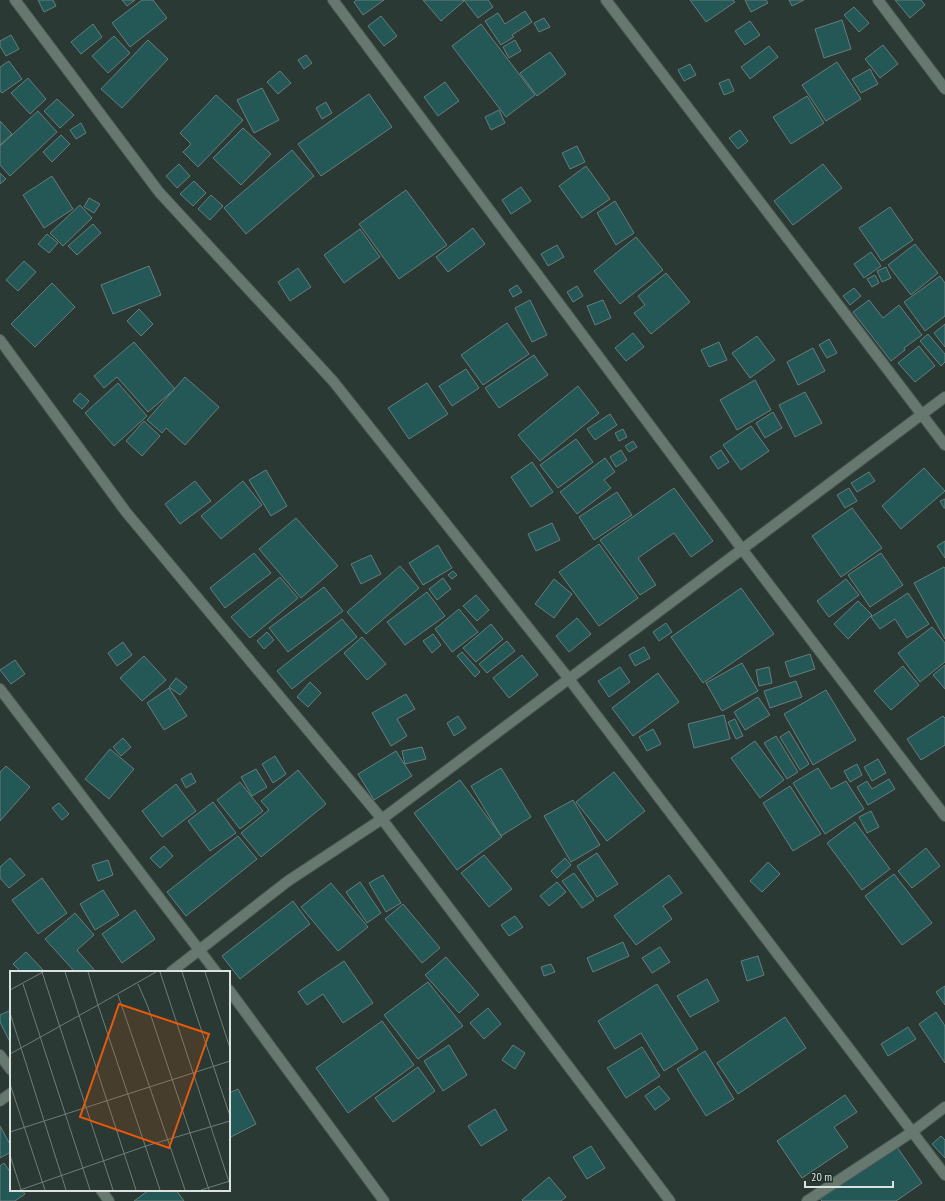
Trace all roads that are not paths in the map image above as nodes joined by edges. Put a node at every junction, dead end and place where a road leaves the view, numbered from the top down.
1 (15, 0) edge
2 (333, 0) edge
3 (606, 0) edge
4 (878, 0) edge
5 (945, 89) edge
6 (0, 340) edge
7 (945, 397) edge
8 (922, 414) junction
9 (945, 444) edge
10 (742, 549) junction
11 (569, 679) junction
12 (0, 689) edge
13 (945, 816) edge
14 (382, 819) junction
15 (200, 949) junction
16 (172, 971) edge
17 (215, 971) edge
18 (230, 991) edge
19 (0, 1055) edge
20 (10, 1069) edge
21 (10, 1094) edge
22 (0, 1100) edge
23 (945, 1107) edge
24 (912, 1132) junction
25 (945, 1175) edge
26 (102, 1191) edge
27 (109, 1201) edge
28 (384, 1201) edge
29 (670, 1201) edge
30 (807, 1201) edge

1 - 11 street
2 - 10 street
3 - 8 street
4 - 5 street
6 - 14 street
7 - 8 street
8 - 9 street
8 - 10 street
10 - 11 street
10 - 13 street
11 - 14 street
11 - 24 street
12 - 15 street
14 - 15 street
14 - 29 street
15 - 16 street
15 - 17 street
18 - 28 street
19 - 20 street
21 - 22 street
23 - 24 street
24 - 25 street
24 - 30 street
26 - 27 street

